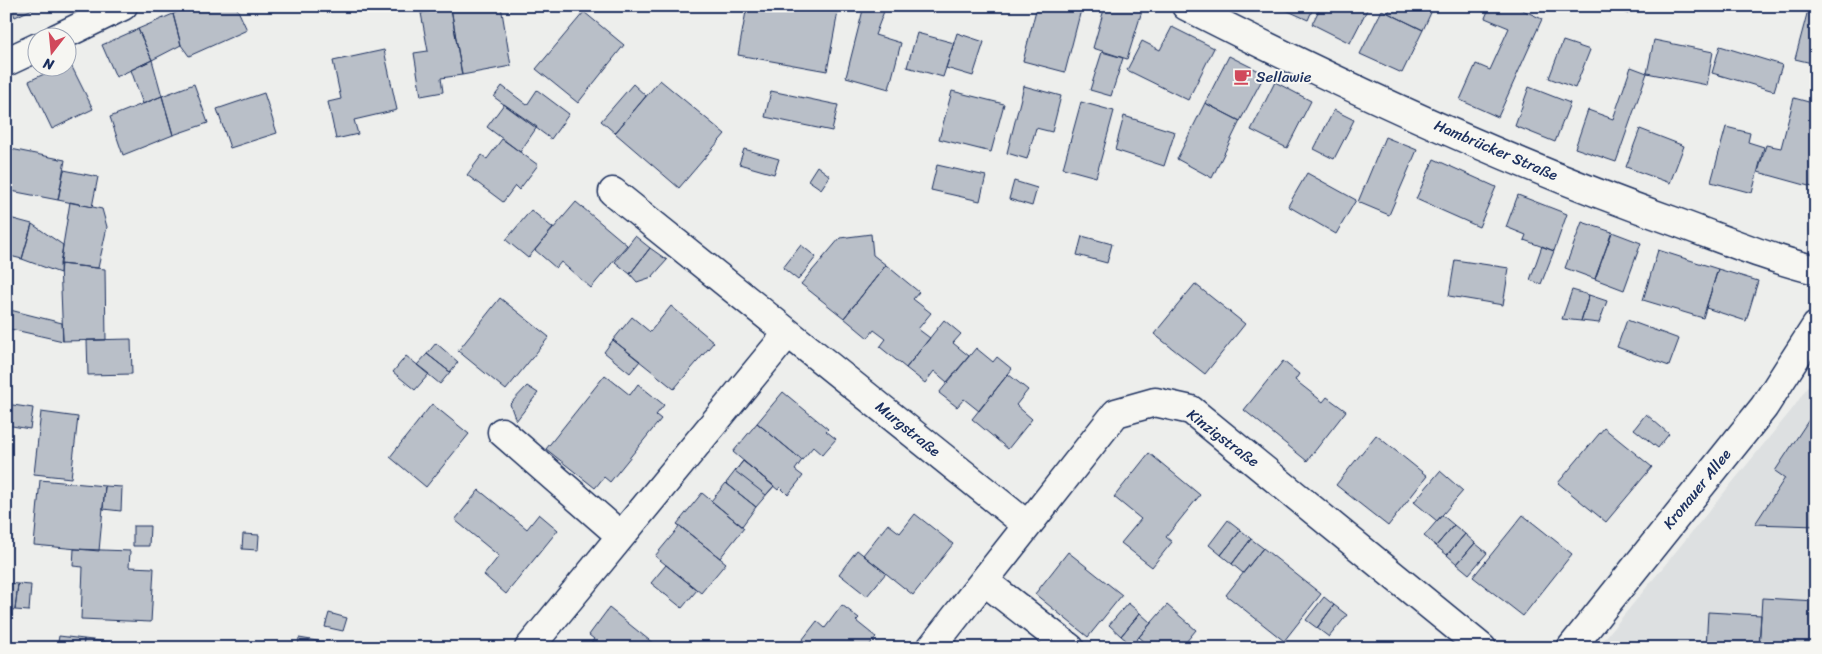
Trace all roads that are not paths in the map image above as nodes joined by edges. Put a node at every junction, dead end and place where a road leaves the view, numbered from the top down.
1 (123, 6) edge
2 (1186, 6) edge
3 (78, 28) edge
4 (28, 52) edge
5 (6, 62) edge
6 (613, 192) dead end
7 (1816, 270) edge
8 (1816, 326) edge
9 (788, 333) junction
10 (502, 432) dead end
11 (1027, 525) junction
12 (621, 536) junction
13 (984, 581) junction
14 (528, 648) edge
15 (931, 648) edge
16 (1070, 648) edge
17 (1482, 648) edge
18 (1572, 648) edge

1 - 3 street
2 - 7 street, Hambrücker Straße
4 - 5 street
6 - 9 street, Murgstraße
8 - 18 street, Kronauer Allee
9 - 11 street, Murgstraße
9 - 12 street
10 - 12 street
11 - 13 street, Kinzigstraße
11 - 17 street, Kinzigstraße
12 - 14 street
13 - 15 street, Kinzigstraße
13 - 16 street

